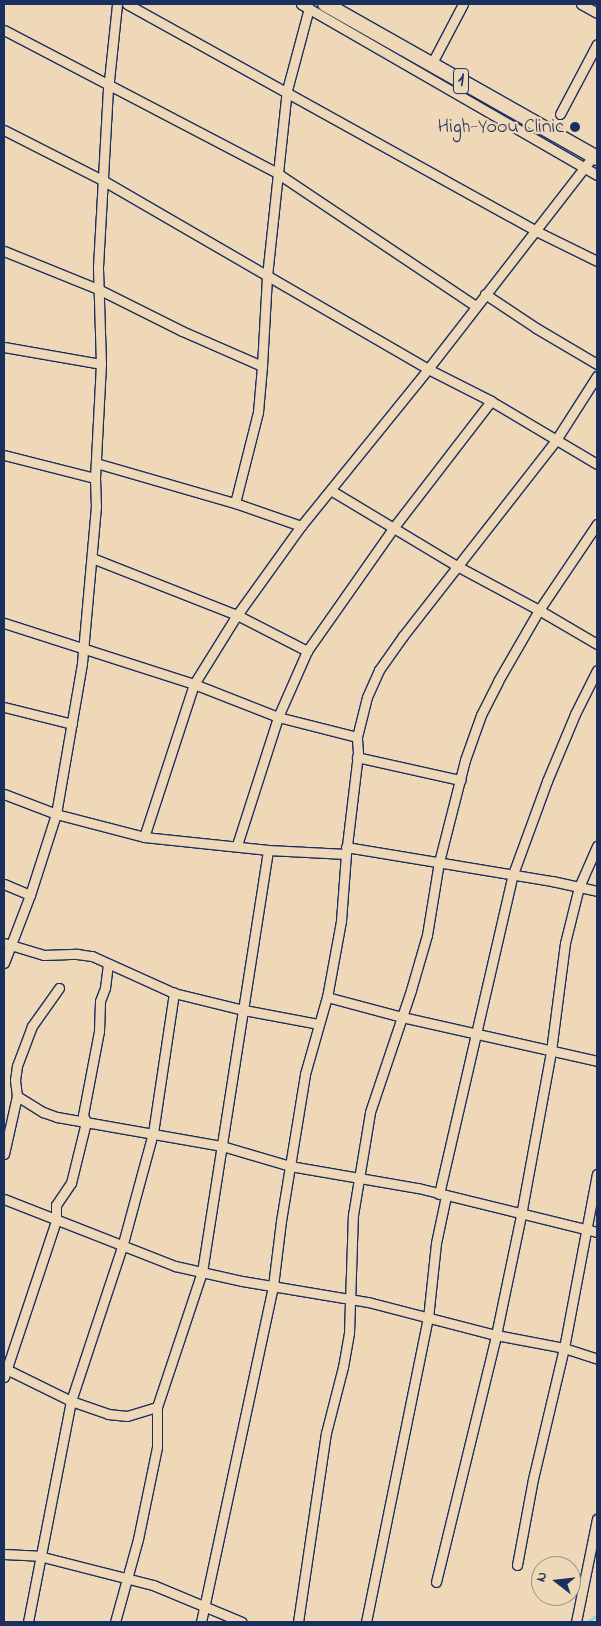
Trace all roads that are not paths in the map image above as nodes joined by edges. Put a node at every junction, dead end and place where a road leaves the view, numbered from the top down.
1 (117, 4) edge
2 (128, 4) edge
3 (325, 4) edge
4 (463, 4) edge
5 (581, 4) edge
6 (305, 6) edge
7 (597, 13) edge
8 (4, 30) edge
9 (597, 44) edge
10 (432, 63) junction
11 (109, 84) junction
12 (286, 90) junction
13 (560, 114) dead end
14 (4, 130) edge
15 (595, 157) edge
16 (585, 168) junction
17 (277, 173) junction
18 (597, 175) edge
19 (104, 181) junction
20 (536, 231) junction
21 (4, 251) edge
22 (597, 261) edge
23 (267, 276) junction
24 (98, 289) junction
25 (485, 294) junction
26 (476, 306) junction
27 (4, 347) edge
28 (101, 364) junction
29 (597, 364) edge
30 (262, 366) junction
31 (428, 369) junction
32 (597, 376) edge
33 (491, 401) junction
34 (556, 440) junction
35 (4, 455) edge
36 (96, 463) junction
37 (597, 464) edge
38 (95, 478) junction
39 (332, 491) junction
40 (235, 503) junction
41 (597, 524) edge
42 (301, 526) junction
43 (394, 527) junction
44 (92, 558) junction
45 (457, 566) junction
46 (539, 610) junction
47 (237, 615) junction
48 (4, 623) edge
49 (597, 644) edge
50 (84, 648) junction
51 (307, 651) junction
52 (597, 670) edge
53 (194, 684) junction
54 (4, 707) edge
55 (278, 717) junction
56 (72, 724) junction
57 (357, 738) junction
58 (357, 757) junction
59 (460, 780) junction
60 (4, 794) edge
61 (56, 814) junction
62 (144, 837) junction
63 (236, 845) junction
64 (597, 846) edge
65 (268, 850) junction
66 (346, 850) junction
67 (439, 862) junction
68 (513, 874) junction
69 (4, 884) edge
70 (579, 887) junction
71 (597, 891) edge
72 (30, 895) junction
73 (7, 944) edge
74 (4, 962) edge
75 (108, 964) junction
76 (58, 988) dead end
77 (174, 993) junction
78 (327, 997) junction
79 (244, 1010) junction
80 (402, 1017) junction
81 (318, 1024) junction
82 (476, 1034) junction
83 (551, 1052) junction
84 (597, 1062) edge
85 (17, 1096) junction
86 (86, 1122) junction
87 (153, 1133) junction
88 (222, 1146) junction
89 (4, 1154) edge
90 (290, 1166) junction
91 (597, 1174) edge
92 (358, 1177) junction
93 (443, 1195) junction
94 (4, 1199) edge
95 (521, 1215) junction
96 (56, 1220) junction
97 (586, 1230) junction
98 (597, 1232) edge
99 (122, 1247) junction
100 (202, 1272) junction
101 (272, 1286) junction
102 (349, 1300) junction
103 (428, 1318) junction
104 (496, 1335) junction
105 (564, 1348) junction
106 (597, 1358) edge
107 (5, 1373) edge
108 (72, 1402) junction
109 (157, 1407) junction
110 (597, 1519) edge
111 (4, 1554) edge
112 (39, 1556) junction
113 (517, 1565) dead end
114 (127, 1578) junction
115 (436, 1582) dead end
116 (203, 1607) junction
117 (28, 1622) edge
118 (114, 1622) edge
119 (201, 1622) edge
120 (242, 1622) edge
121 (298, 1622) edge
122 (366, 1622) edge
123 (576, 1622) edge

1 - 11 street
2 - 12 street
3 - 10 main road, 1
4 - 10 street
5 - 7 street
6 - 12 street
6 - 16 street
8 - 11 street
9 - 13 street
10 - 15 main road, 1
11 - 17 street
11 - 19 street
12 - 17 street
12 - 20 street
14 - 19 street
15 - 16 street
16 - 18 street
16 - 20 street
17 - 23 street
17 - 26 street
19 - 23 street
19 - 24 street
20 - 22 street
20 - 25 street
21 - 24 street
23 - 30 street
23 - 31 street
24 - 28 street
24 - 30 street
25 - 26 street
25 - 29 street
26 - 31 street
27 - 28 street
28 - 36 street
30 - 40 street
31 - 33 street
31 - 39 street
32 - 34 street
33 - 34 street
33 - 43 street
34 - 37 street
34 - 45 street
35 - 38 street
36 - 38 street
36 - 40 street
38 - 44 street
39 - 42 street
39 - 43 street
40 - 42 street
41 - 46 street
42 - 47 street
43 - 45 street
43 - 51 street
44 - 47 street
44 - 50 street
45 - 46 street
45 - 57 street
46 - 49 street
46 - 59 street
47 - 51 street
47 - 53 street
48 - 50 street
50 - 53 street
50 - 56 street
51 - 55 street
52 - 68 street
53 - 55 street
53 - 62 street
54 - 56 street
55 - 57 street
55 - 63 street
56 - 61 street
57 - 58 street
58 - 59 street
58 - 66 street
59 - 67 street
60 - 61 street
61 - 62 street
61 - 72 street
62 - 63 street
63 - 65 street
64 - 70 street
65 - 66 street
65 - 79 street
66 - 67 street
66 - 78 street
67 - 68 street
67 - 80 street
68 - 70 street
68 - 82 street
69 - 72 street
70 - 71 street
70 - 83 street
72 - 73 street
73 - 74 street
73 - 75 street
75 - 77 street
75 - 86 street
76 - 85 street
77 - 79 street
77 - 87 street
78 - 80 street
78 - 81 street
79 - 81 street
79 - 88 street
80 - 82 street
80 - 92 street
81 - 90 street
82 - 83 street
82 - 93 street
83 - 84 street
83 - 95 street
85 - 86 street
85 - 89 street
86 - 87 street
86 - 96 street
87 - 88 street
87 - 99 street
88 - 90 street
88 - 100 street
90 - 92 street
90 - 101 street
91 - 97 street
92 - 93 street
92 - 102 street
93 - 95 street
93 - 103 street
94 - 96 street
95 - 97 street
95 - 104 street
96 - 99 street
96 - 107 street
97 - 98 street
97 - 105 street
99 - 100 street
99 - 108 street
100 - 101 street
100 - 109 street
101 - 102 street
101 - 116 street
102 - 103 street
102 - 121 street
103 - 104 street
103 - 122 street
104 - 105 street
104 - 115 street
105 - 106 street
105 - 113 street
107 - 108 street
108 - 109 street
108 - 112 street
109 - 114 street
110 - 123 street
111 - 112 street
112 - 114 street
112 - 117 street
114 - 116 street
114 - 118 street
116 - 119 street
116 - 120 street

